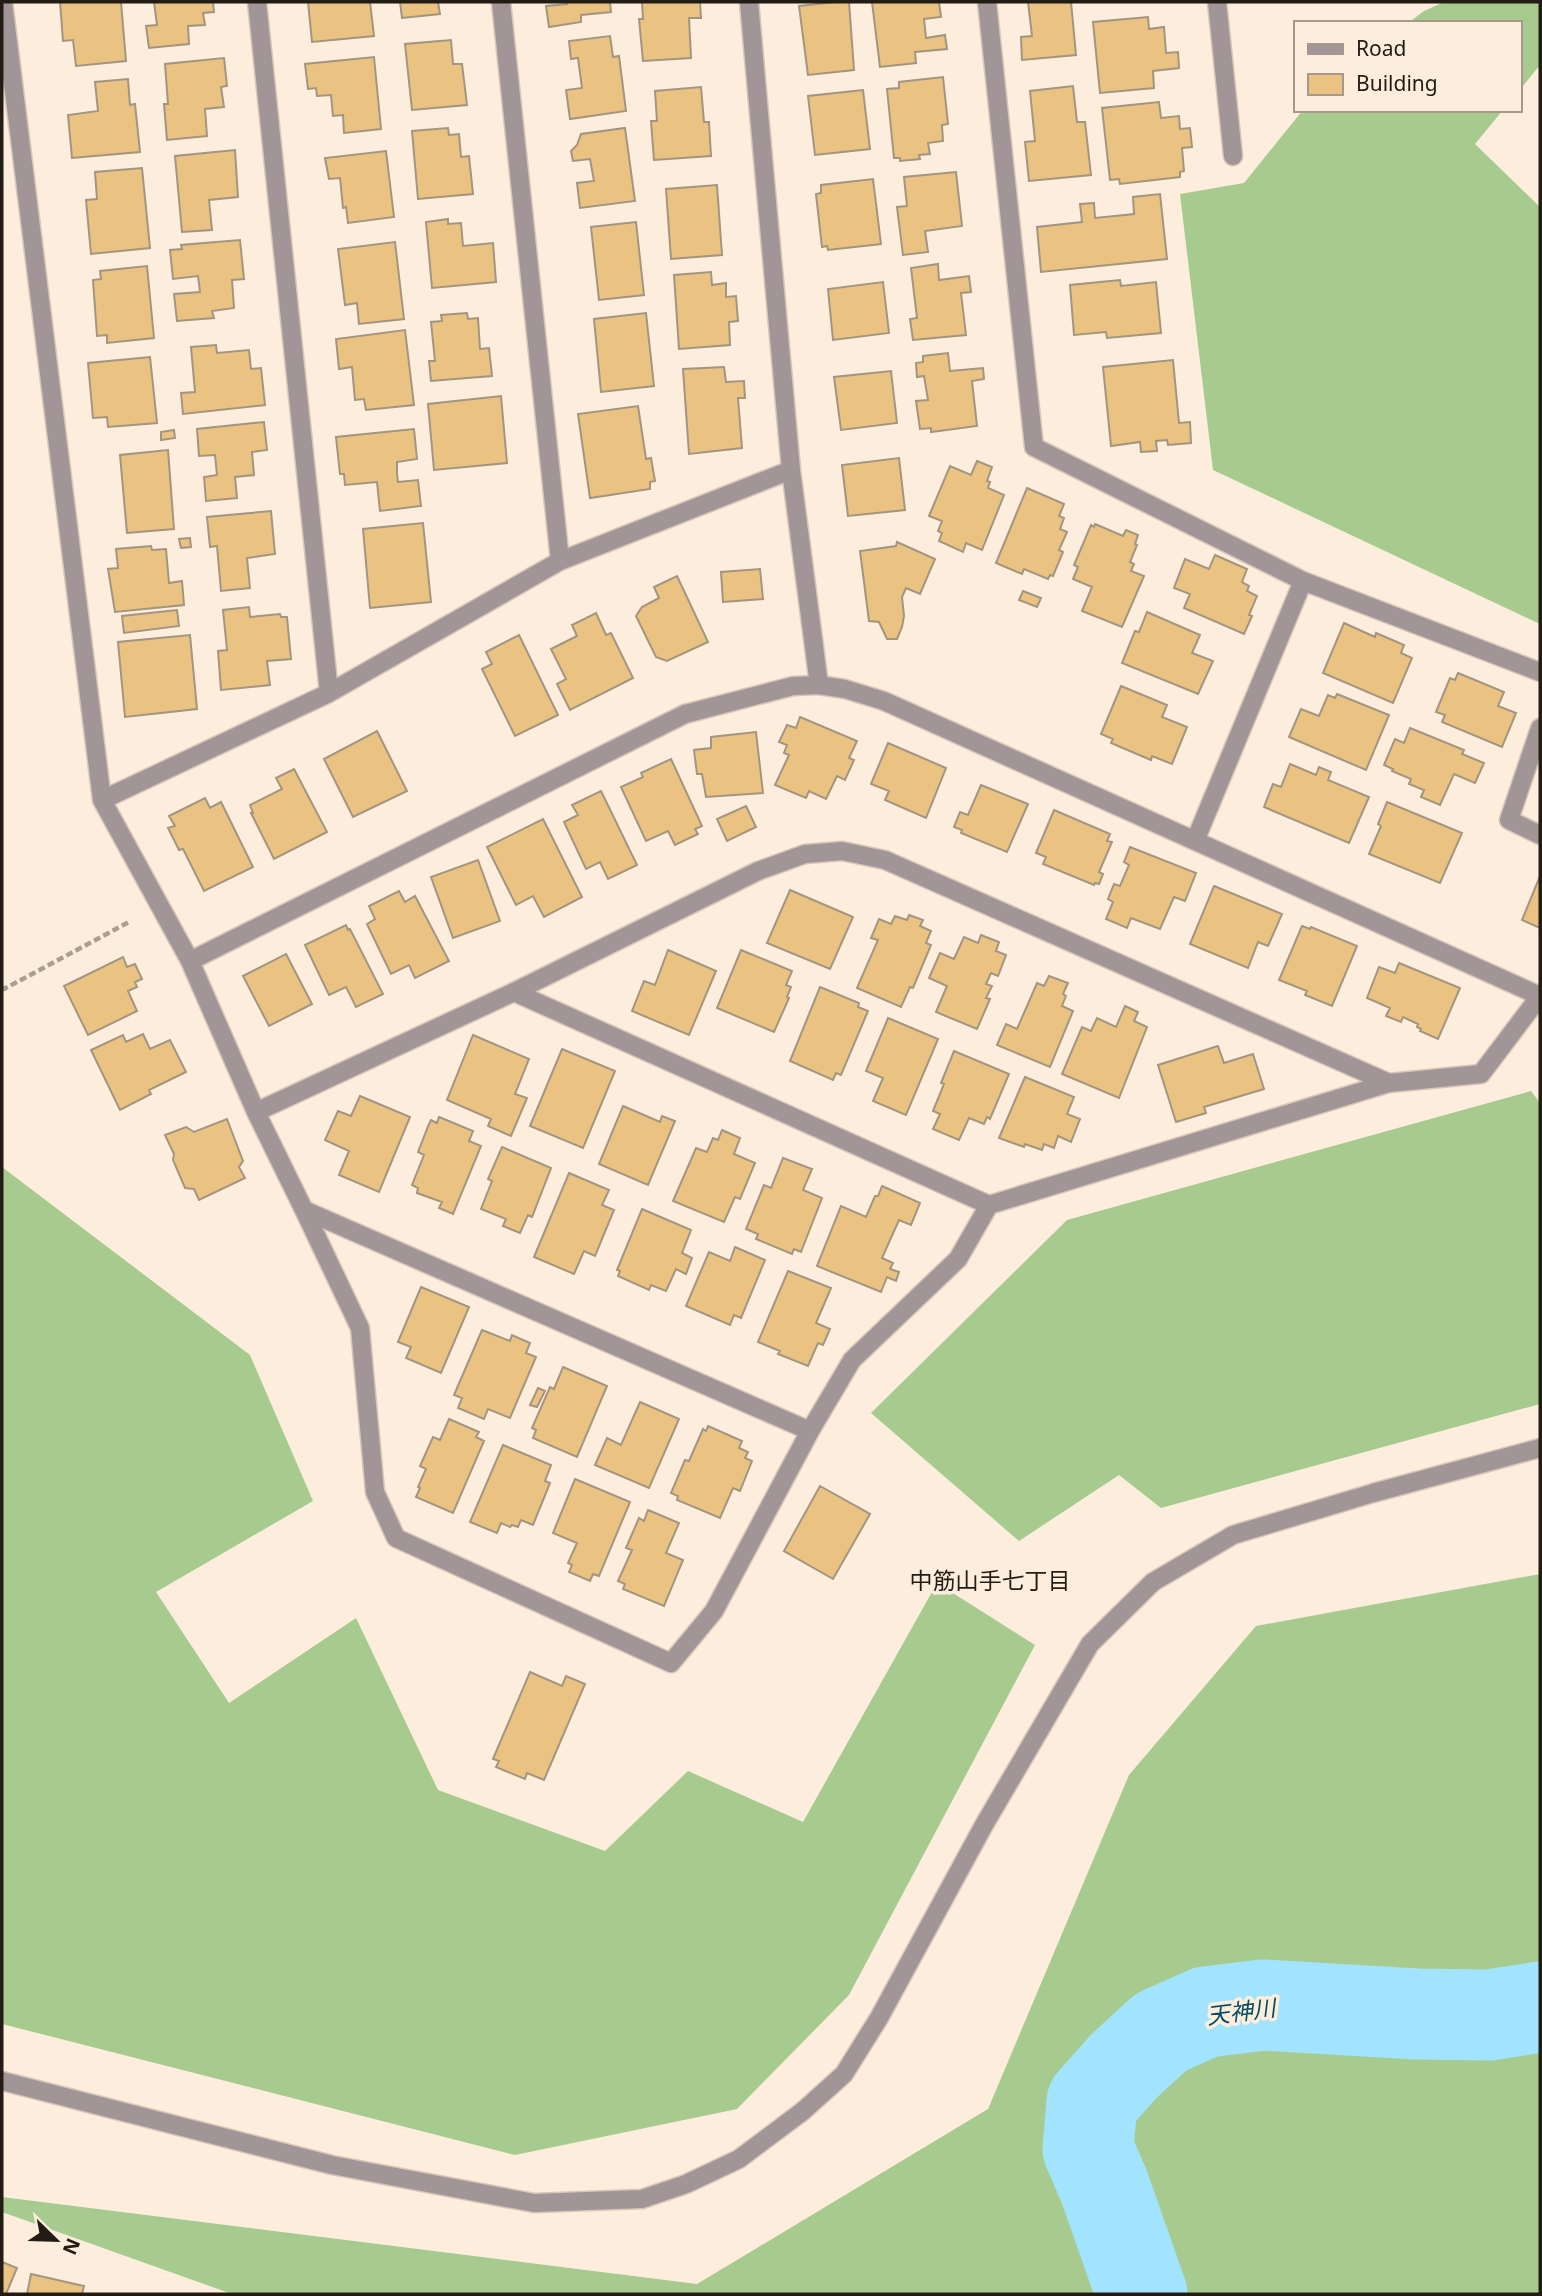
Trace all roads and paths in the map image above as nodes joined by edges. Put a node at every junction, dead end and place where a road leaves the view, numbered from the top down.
1 (3, 2) edge
2 (257, 2) edge
3 (501, 2) edge
4 (749, 2) edge
5 (987, 2) edge
6 (1217, 2) edge
7 (1233, 156) dead end
8 (791, 470) junction
9 (560, 561) junction
10 (1303, 581) junction
11 (1540, 672) edge
12 (819, 685) junction
13 (330, 694) junction
14 (1540, 728) edge
15 (102, 800) junction
16 (1540, 835) edge
17 (1195, 841) junction
18 (160, 906) junction
19 (190, 961) junction
20 (2, 986) edge
21 (514, 992) junction
22 (1389, 1083) junction
23 (256, 1112) junction
24 (989, 1205) junction
25 (304, 1210) junction
26 (810, 1430) junction
27 (1540, 1448) edge
28 (2, 2081) edge

1 - 15 street
2 - 13 street
3 - 9 street
4 - 8 street
5 - 10 street
6 - 7 street
8 - 9 street
8 - 12 street
9 - 13 street
10 - 11 street
10 - 17 street
12 - 17 street
12 - 19 street
13 - 15 street
14 - 16 street
15 - 18 street
17 - 22 street
18 - 19 street
18 - 20 path
19 - 23 street
21 - 22 street
21 - 23 street
21 - 24 street
22 - 24 street
23 - 25 street
24 - 26 street
25 - 26 street
25 - 26 street
27 - 28 street

